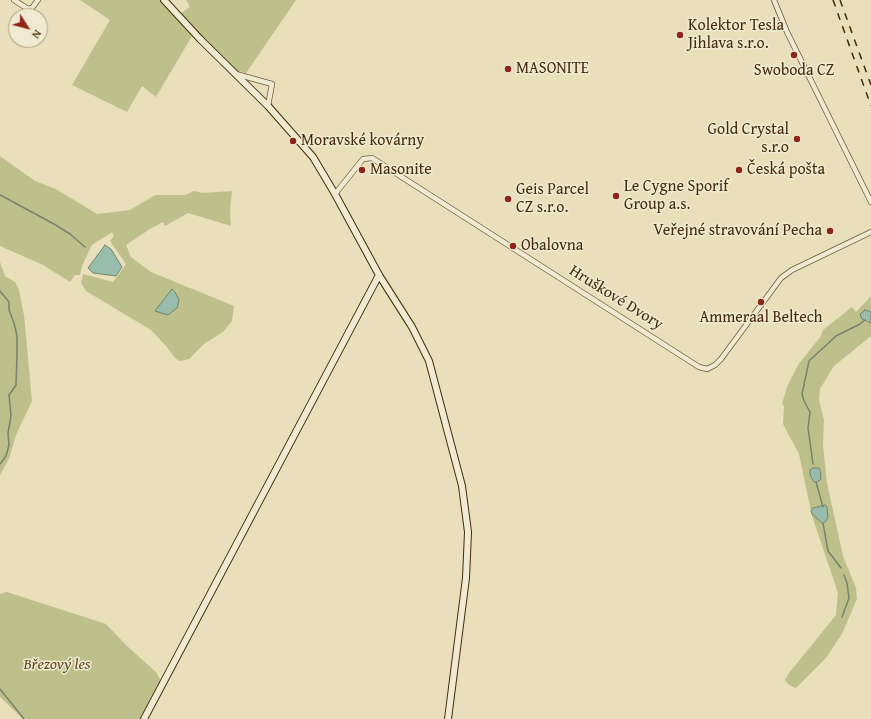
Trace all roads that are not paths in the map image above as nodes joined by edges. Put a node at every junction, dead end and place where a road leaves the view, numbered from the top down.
1 (14, 0) edge
2 (38, 0) edge
3 (164, 0) edge
4 (774, 0) edge
5 (234, 74) junction
6 (268, 106) junction
7 (336, 194) junction
8 (871, 202) edge
9 (871, 232) edge
10 (379, 275) junction
11 (144, 719) edge
12 (448, 719) edge

1 - 2 street
3 - 5 street
4 - 8 street
5 - 6 street
5 - 6 street
6 - 7 street
7 - 9 street, Hruškové Dvory
7 - 10 street
10 - 11 street
10 - 12 street

